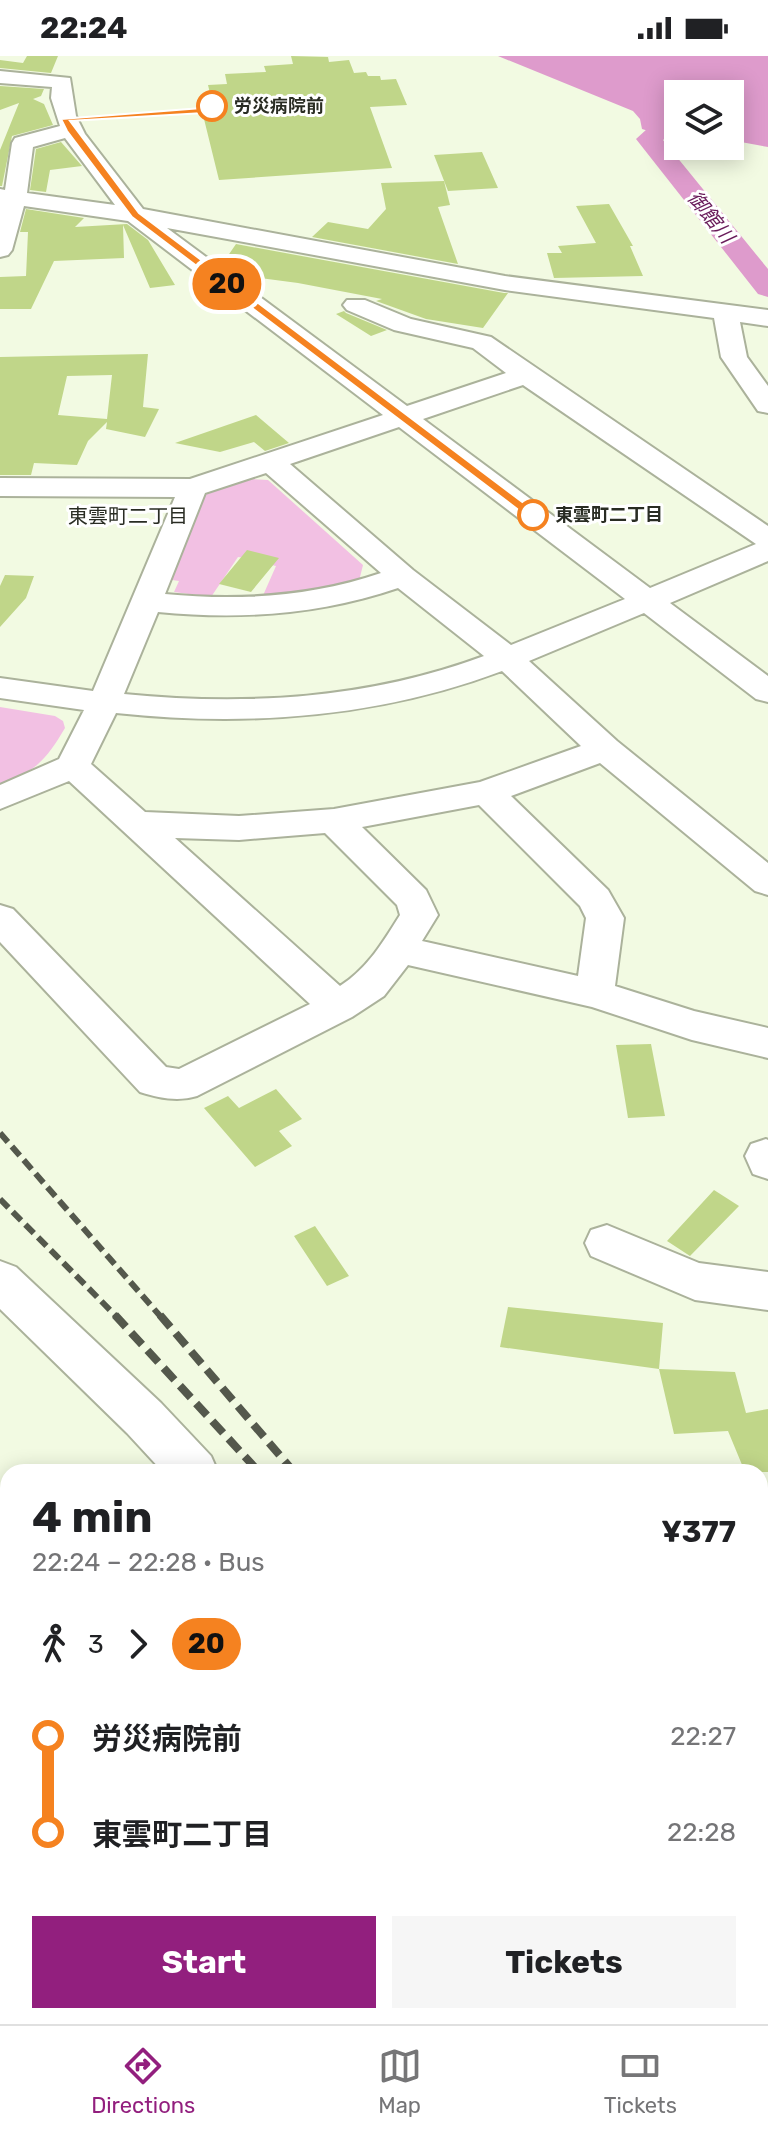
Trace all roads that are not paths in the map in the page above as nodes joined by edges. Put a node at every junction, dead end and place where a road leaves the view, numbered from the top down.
1 (0, 77) edge
2 (70, 130) junction
3 (11, 145) edge
4 (7, 197) edge
5 (135, 215) junction
6 (235, 234) junction
7 (0, 250) edge
8 (408, 293) dead end
9 (356, 305) dead end
10 (726, 312) junction
11 (768, 318) edge
12 (526, 375) junction
13 (768, 405) edge
14 (404, 416) junction
15 (268, 460) junction
16 (0, 487) edge
17 (193, 488) junction
18 (768, 539) edge
19 (768, 550) edge
20 (402, 576) junction
21 (145, 601) junction
22 (646, 601) junction
23 (507, 658) junction
24 (0, 688) edge
25 (768, 692) edge
26 (105, 701) junction
27 (605, 749) junction
28 (73, 766) junction
29 (487, 792) junction
30 (0, 798) edge
31 (334, 821) junction
32 (138, 823) junction
33 (764, 874) edge
34 (0, 918) edge
35 (400, 950) junction
36 (595, 994) junction
37 (338, 1007) junction
38 (768, 1043) edge
39 (607, 1243) dead end
40 (0, 1280) edge
41 (768, 1291) edge
42 (187, 1464) edge

1 - 2 street
2 - 3 street
2 - 5 street
3 - 4 street
4 - 5 street
4 - 7 street
5 - 6 street
5 - 14 street
6 - 8 street
6 - 10 street
9 - 12 street
10 - 11 street
10 - 13 street
12 - 14 street
12 - 18 street
14 - 15 street
14 - 22 street
15 - 17 street
15 - 20 street
16 - 17 street
17 - 21 street
19 - 22 street
20 - 21 street
20 - 23 street
21 - 26 street
22 - 23 street
22 - 25 street
23 - 26 street
23 - 27 street
24 - 26 street
26 - 28 street
27 - 29 street
27 - 33 street
28 - 30 street
28 - 32 street
29 - 31 street
29 - 36 street
31 - 32 street
31 - 35 street
32 - 37 street
34 - 37 street
35 - 36 street
35 - 37 street
36 - 38 street
39 - 41 street
40 - 42 street

